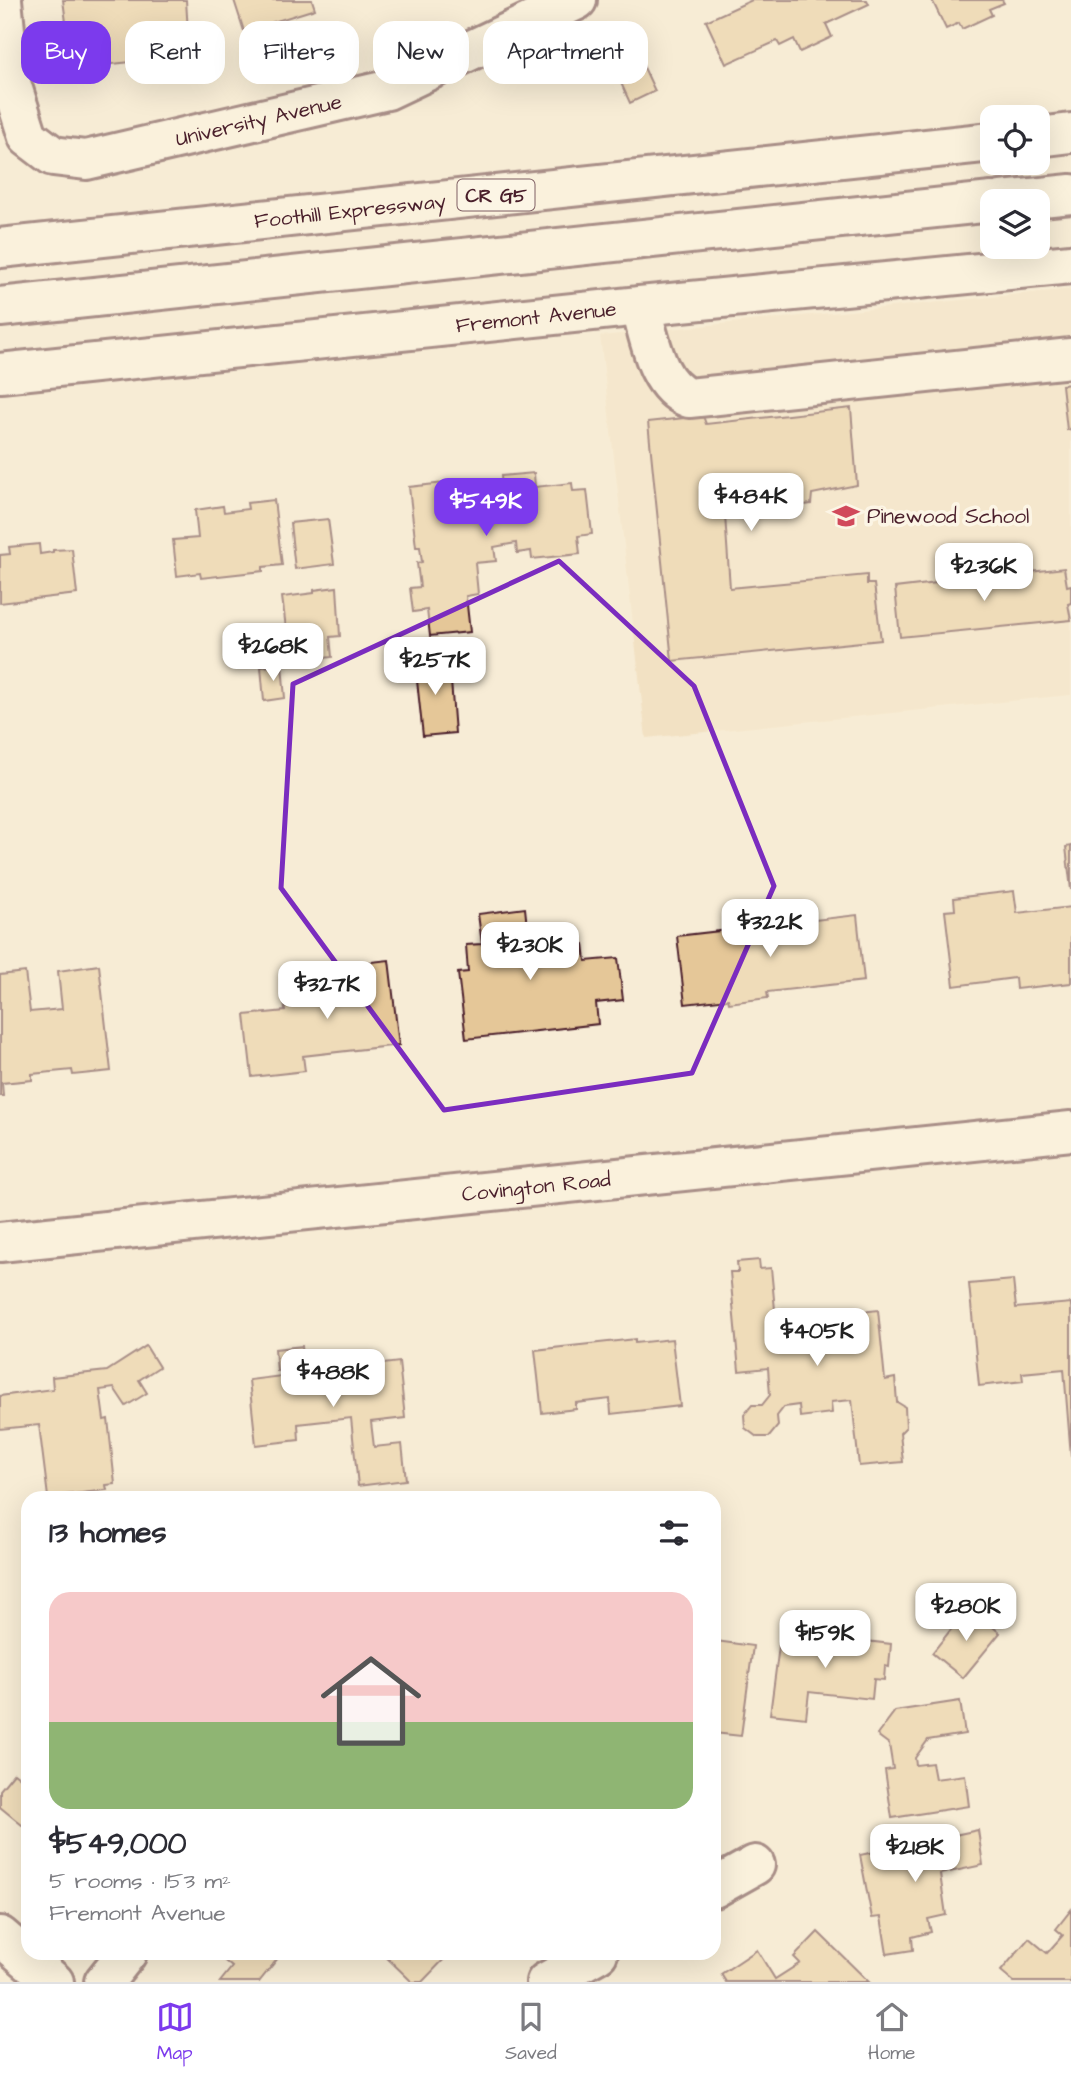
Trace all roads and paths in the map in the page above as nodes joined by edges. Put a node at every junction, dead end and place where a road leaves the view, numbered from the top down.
1 (2, 0) edge
2 (577, 0) edge
3 (511, 14) edge
4 (1071, 133) edge
5 (1050, 136) edge
6 (980, 143) edge
7 (1071, 194) edge
8 (1050, 196) edge
9 (980, 203) edge
10 (0, 248) edge
11 (1071, 264) edge
12 (640, 306) junction
13 (0, 307) edge
14 (1071, 358) edge
15 (0, 373) edge
16 (1071, 1131) edge
17 (0, 1242) edge
18 (755, 1864) dead end
19 (721, 1884) edge
20 (0, 1937) edge
21 (21, 1954) edge
22 (28, 1960) edge
23 (121, 1960) edge
24 (585, 1960) edge
25 (54, 1982) edge
26 (104, 1982) edge
27 (546, 1982) edge

1 - 3 main road, University Avenue
2 - 3 main road, University Avenue
4 - 5 main road
6 - 10 main road, Foothill Expressway / CR G5
7 - 8 main road
9 - 13 main road
11 - 12 main road, Fremont Avenue
12 - 14 main road
12 - 15 main road, Fremont Avenue
16 - 17 main road, Covington Road
18 - 19 main road
20 - 21 main road
22 - 25 main road
23 - 26 main road
24 - 27 main road

